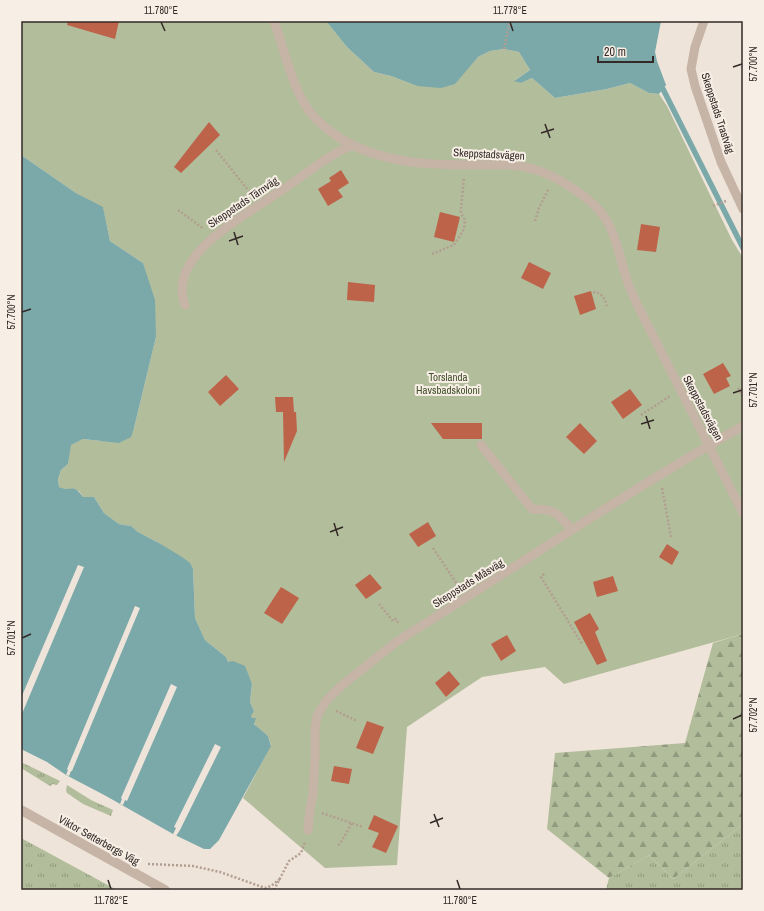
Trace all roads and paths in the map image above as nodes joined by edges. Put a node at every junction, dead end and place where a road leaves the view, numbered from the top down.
1 (274, 21) edge
2 (510, 21) edge
3 (704, 21) edge
4 (504, 49) dead end
5 (353, 145) junction
6 (216, 150) dead end
7 (465, 165) junction
8 (554, 178) junction
9 (724, 202) dead end
10 (261, 205) junction
11 (713, 206) dead end
12 (743, 209) edge
13 (178, 210) dead end
14 (535, 221) dead end
15 (214, 236) junction
16 (432, 254) dead end
17 (593, 292) dead end
18 (185, 305) dead end
19 (607, 306) dead end
20 (738, 388) dead end
21 (680, 390) junction
22 (743, 397) edge
23 (641, 415) dead end
24 (743, 426) edge
25 (481, 445) dead end
26 (709, 445) junction
27 (658, 476) junction
28 (743, 513) edge
29 (572, 530) junction
30 (671, 537) dead end
31 (433, 548) dead end
32 (544, 574) dead end
33 (466, 598) junction
34 (379, 604) dead end
35 (407, 635) junction
36 (582, 644) dead end
37 (323, 705) junction
38 (357, 722) dead end
39 (310, 809) junction
40 (21, 810) edge
41 (352, 823) junction
42 (364, 827) dead end
43 (308, 830) joint
44 (338, 845) dead end
45 (143, 864) dead end
46 (280, 879) junction
47 (165, 890) edge
48 (274, 890) edge

1 - 5 lane, Skeppstadsvägen
2 - 4 path
3 - 12 lane, Skeppstads Trastväg
5 - 7 lane, Skeppstadsvägen
5 - 10 lane, Skeppstads Tärnväg
6 - 10 path
7 - 8 lane, Skeppstadsvägen
7 - 16 path
8 - 14 path
8 - 21 lane, Skeppstadsvägen
9 - 11 path
10 - 15 lane, Skeppstads Tärnväg
13 - 15 path
15 - 18 lane, Skeppstads Tärnväg
17 - 19 path
20 - 22 path
21 - 23 path
21 - 26 lane, Skeppstadsvägen
24 - 26 lane, Skeppstads Måsväg
25 - 29 lane
26 - 27 lane, Skeppstads Måsväg
26 - 28 lane, Skeppstadsvägen
27 - 29 lane, Skeppstads Måsväg
27 - 30 path
29 - 33 lane, Skeppstads Måsväg
31 - 33 path
32 - 36 path
33 - 35 lane, Skeppstads Måsväg
34 - 35 path
35 - 37 lane, Skeppstads Måsväg
37 - 38 path
37 - 39 lane, Skeppstads Måsväg
39 - 41 path
39 - 43 lane, Skeppstads Måsväg
40 - 47 street, Viktor Setterbergs Väg
41 - 42 path
41 - 44 path
43 - 46 path
45 - 46 path
46 - 48 path

